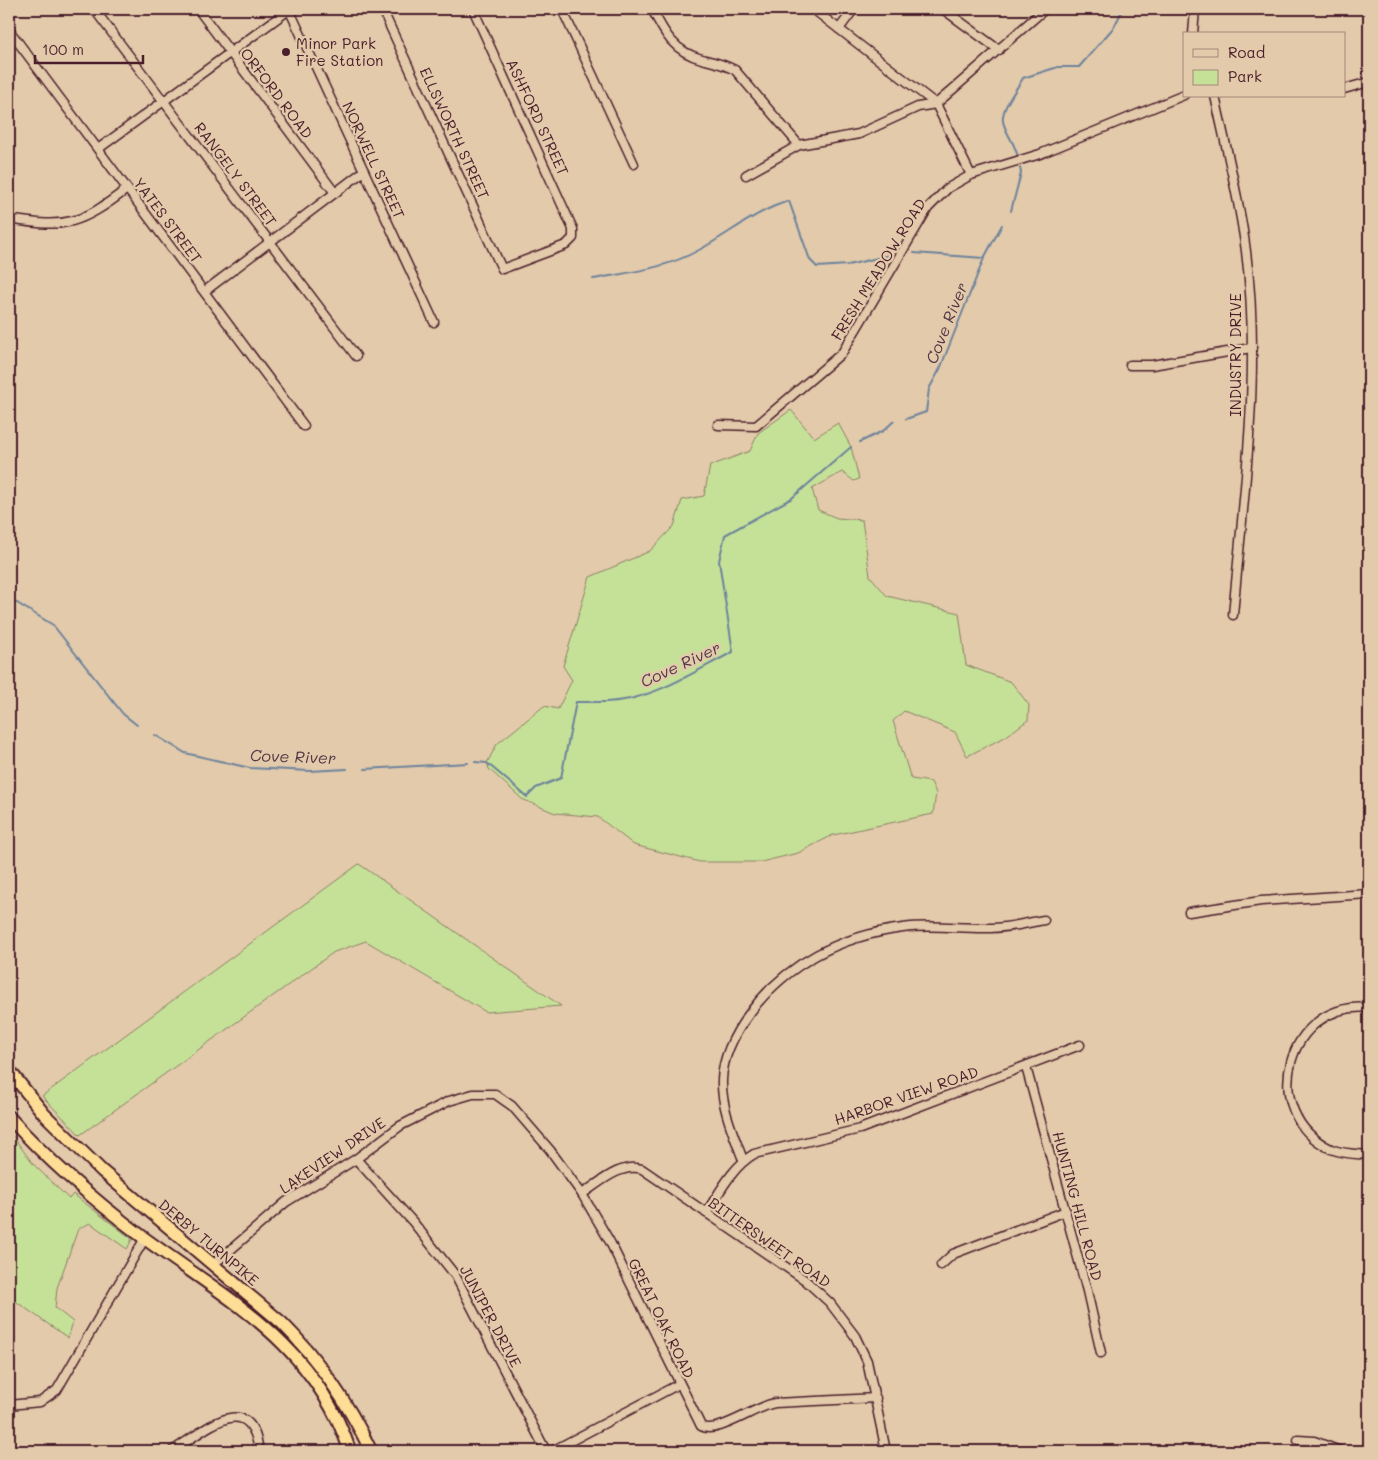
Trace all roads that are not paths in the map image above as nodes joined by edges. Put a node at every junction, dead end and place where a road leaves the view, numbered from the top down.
1 (94, 9) edge
2 (198, 9) edge
3 (289, 9) edge
4 (382, 9) edge
5 (473, 9) edge
6 (562, 9) edge
7 (652, 9) edge
8 (813, 9) edge
9 (854, 9) edge
10 (944, 9) edge
11 (1045, 9) edge
12 (1195, 9) edge
13 (839, 29) junction
14 (9, 30) edge
15 (1193, 32) edge
16 (999, 50) junction
17 (230, 54) junction
18 (1369, 82) edge
19 (1346, 88) edge
20 (1183, 95) edge
21 (1214, 98) edge
22 (166, 102) junction
23 (936, 104) junction
24 (799, 144) junction
25 (98, 150) junction
26 (634, 164) dead end
27 (364, 171) junction
28 (972, 174) junction
29 (746, 175) dead end
30 (127, 189) junction
31 (335, 193) junction
32 (9, 219) edge
33 (574, 238) joint
34 (270, 243) junction
35 (205, 291) junction
36 (434, 322) dead end
37 (1251, 348) junction
38 (356, 356) dead end
39 (1130, 365) dead end
40 (718, 425) dead end
41 (304, 426) dead end
42 (1233, 616) dead end
43 (1369, 894) edge
44 (1189, 912) dead end
45 (1044, 920) dead end
46 (1369, 1008) edge
47 (1080, 1045) dead end
48 (1026, 1067) junction
49 (9, 1070) edge
50 (480, 1093) joint
51 (9, 1117) edge
52 (1369, 1155) edge
53 (356, 1159) junction
54 (743, 1160) junction
55 (582, 1194) junction
56 (1066, 1211) junction
57 (706, 1213) junction
58 (145, 1238) junction
59 (214, 1264) junction
60 (941, 1265) dead end
61 (1100, 1353) dead end
62 (679, 1384) junction
63 (876, 1398) junction
64 (9, 1405) edge
65 (1298, 1440) dead end
66 (172, 1451) edge
67 (259, 1451) edge
68 (350, 1451) edge
69 (372, 1451) edge
70 (546, 1451) edge
71 (552, 1451) edge
72 (886, 1451) edge
73 (1340, 1451) edge

1 - 22 street, RANGELY STREET
2 - 17 street, ORFORD ROAD
3 - 17 street
3 - 27 street, NORWELL STREET
4 - 33 street, ELLSWORTH STREET
5 - 33 street, ASHFORD STREET
6 - 26 street
7 - 24 street
8 - 13 street
9 - 13 street
10 - 16 street
11 - 16 street
12 - 15 street
13 - 23 street
14 - 25 street, YATES STREET
16 - 23 street
17 - 22 street
17 - 31 street, ORFORD ROAD
18 - 19 street
20 - 28 street, FRESH MEADOW ROAD
21 - 37 street, INDUSTRY DRIVE
22 - 25 street
22 - 34 street, RANGELY STREET
23 - 24 street
23 - 28 street
24 - 29 street
25 - 30 street, YATES STREET
27 - 31 street
27 - 36 street, NORWELL STREET
28 - 40 street, FRESH MEADOW ROAD
30 - 32 street
30 - 35 street, YATES STREET
31 - 34 street
34 - 35 street
34 - 38 street, RANGELY STREET
35 - 41 street, YATES STREET
37 - 39 street
37 - 42 street, INDUSTRY DRIVE
43 - 44 street
45 - 54 street
46 - 52 street
47 - 48 street, HARBOR VIEW ROAD
48 - 54 street, HARBOR VIEW ROAD
48 - 56 street, HUNTING HILL ROAD
49 - 59 highway, DERBY TURNPIKE
50 - 53 street, LAKEVIEW DRIVE
50 - 55 street, GREAT OAK ROAD
51 - 58 highway, DERBY TURNPIKE
53 - 59 street, LAKEVIEW DRIVE
53 - 70 street, JUNIPER DRIVE
54 - 57 street
55 - 57 street, BITTERSWEET ROAD
55 - 62 street, GREAT OAK ROAD
56 - 60 street
56 - 61 street, HUNTING HILL ROAD
57 - 63 street, BITTERSWEET ROAD
58 - 64 street
58 - 68 highway, DERBY TURNPIKE
59 - 69 highway, DERBY TURNPIKE
62 - 63 street, GREAT OAK ROAD
62 - 71 street
63 - 72 street, BITTERSWEET ROAD
65 - 73 street
66 - 67 street

